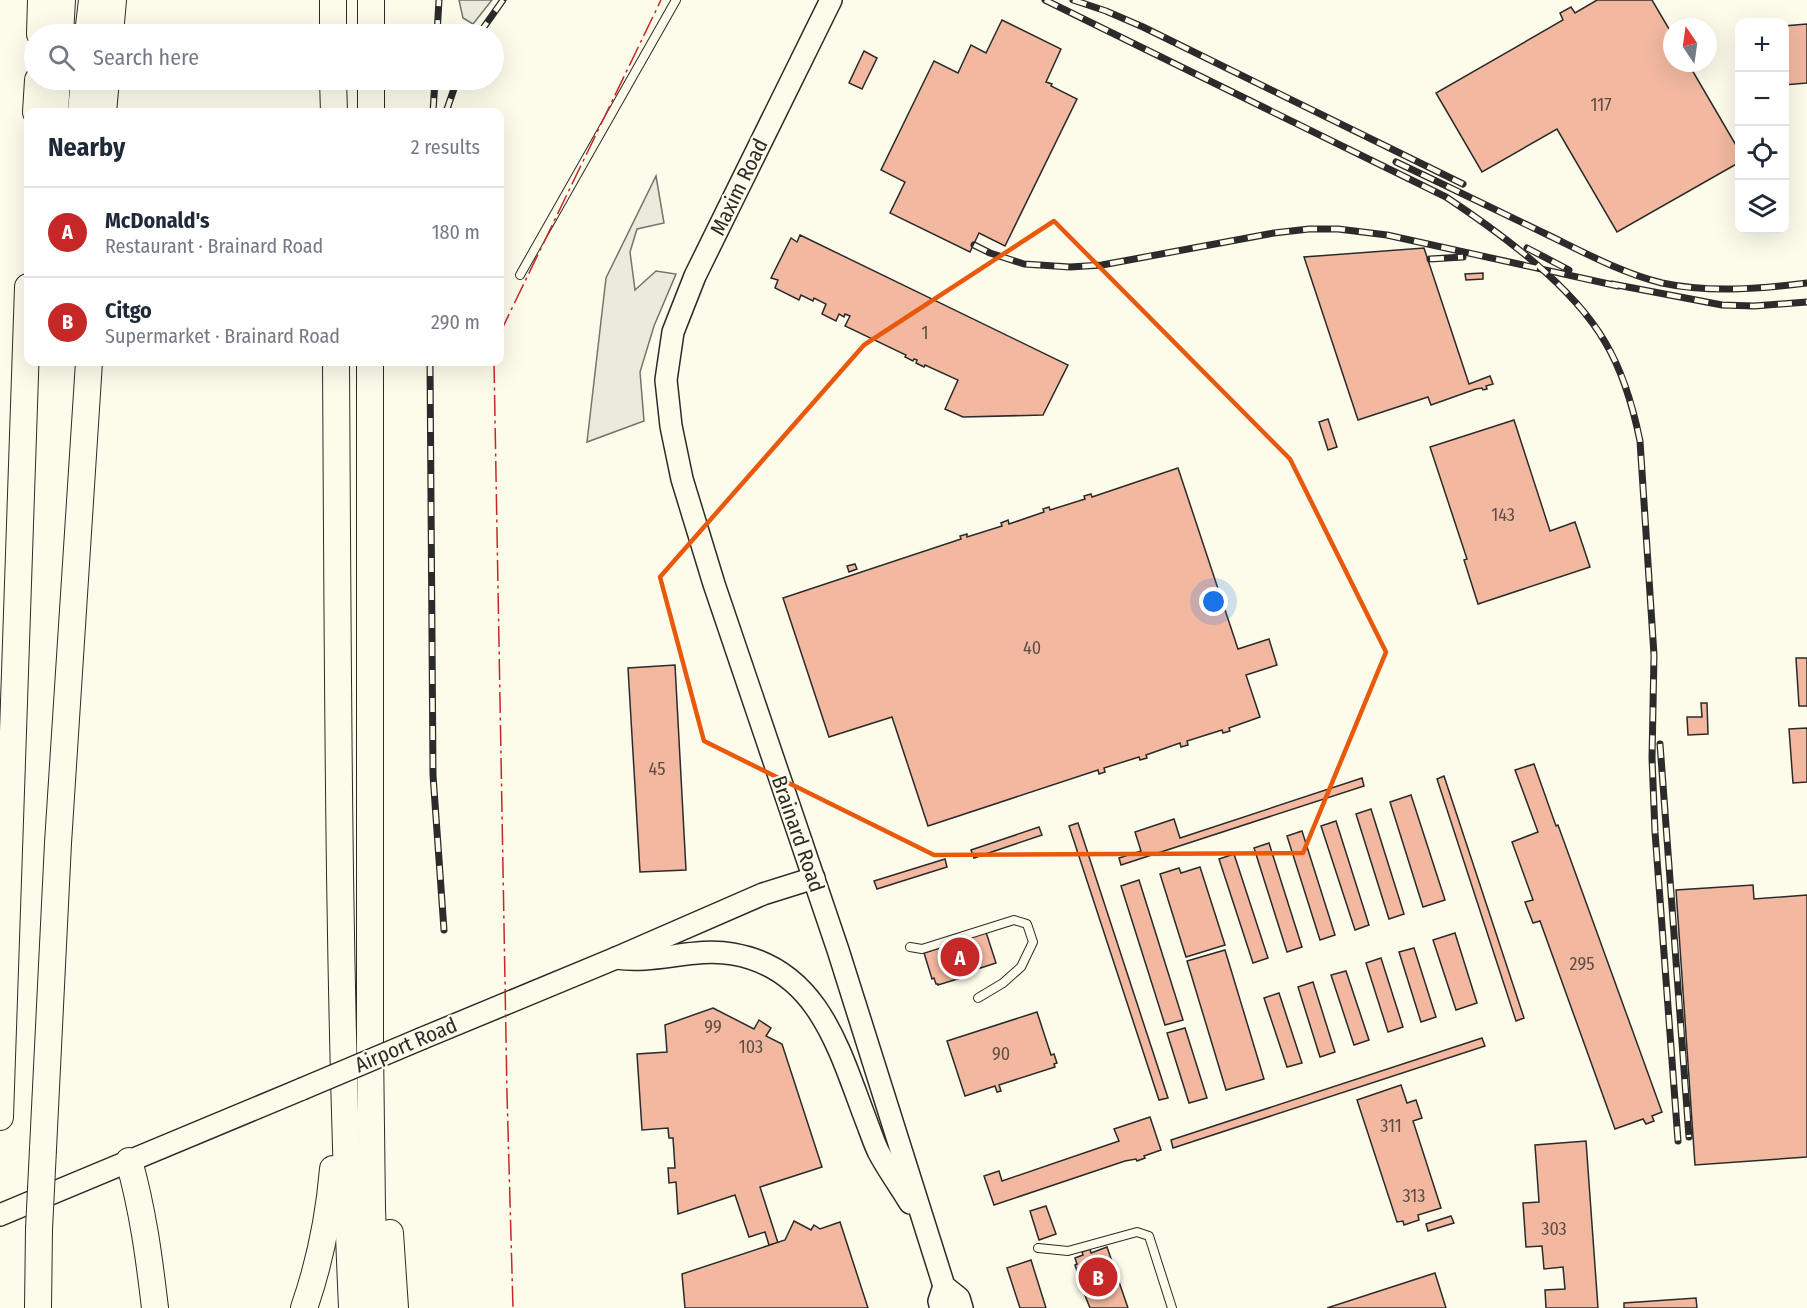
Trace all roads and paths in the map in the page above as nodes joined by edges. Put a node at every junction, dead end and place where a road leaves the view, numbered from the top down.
1 (42, 0) edge
2 (62, 0) edge
3 (92, 0) edge
4 (113, 0) edge
5 (333, 0) edge
6 (371, 0) edge
7 (676, 0) edge
8 (831, 0) edge
9 (41, 24) edge
10 (61, 24) edge
11 (89, 24) edge
12 (111, 24) edge
13 (333, 24) edge
14 (371, 24) edge
15 (37, 90) edge
16 (56, 90) edge
17 (83, 90) edge
18 (105, 90) edge
19 (333, 90) edge
20 (371, 90) edge
21 (36, 108) edge
22 (55, 108) edge
23 (81, 108) edge
24 (103, 108) edge
25 (334, 108) edge
26 (371, 108) edge
27 (520, 275) dead end
28 (26, 366) edge
29 (43, 366) edge
30 (89, 366) edge
31 (336, 366) edge
32 (370, 366) edge
33 (666, 380) joint
34 (21, 529) junction
35 (340, 878) junction
36 (814, 878) junction
37 (910, 947) dead end
38 (616, 958) junction
39 (978, 998) dead end
40 (1, 1067) edge
41 (370, 1112) junction
42 (0, 1117) edge
43 (129, 1161) junction
44 (0, 1215) edge
45 (927, 1230) junction
46 (1038, 1248) dead end
47 (944, 1286) junction
48 (39, 1308) edge
49 (155, 1308) edge
50 (304, 1308) edge
51 (352, 1308) edge
52 (376, 1308) edge
53 (395, 1308) edge
54 (941, 1308) edge
55 (962, 1308) edge
56 (1172, 1308) edge

1 - 9 highway
2 - 10 highway
3 - 11 highway
4 - 12 highway
5 - 13 highway
6 - 14 highway
7 - 27 lane
8 - 33 main road, Maxim Road
15 - 21 highway
16 - 22 highway
17 - 23 highway
18 - 24 highway
19 - 25 highway
20 - 26 highway
28 - 34 highway
29 - 34 highway
30 - 48 highway, bridge
31 - 35 highway
32 - 41 highway
33 - 36 main road, Brainard Road
34 - 40 highway
35 - 50 highway
35 - 51 highway
36 - 38 main road, Airport Road
36 - 45 main road, Brainard Road
37 - 39 lane
38 - 43 main road, Airport Road, bridge
38 - 45 main road
40 - 42 highway
41 - 52 highway
41 - 53 highway
43 - 44 main road, Airport Road
43 - 49 highway
45 - 47 main road, Brainard Road
46 - 56 lane
47 - 54 main road, Brainard Road
47 - 55 main road, Brainard Road

